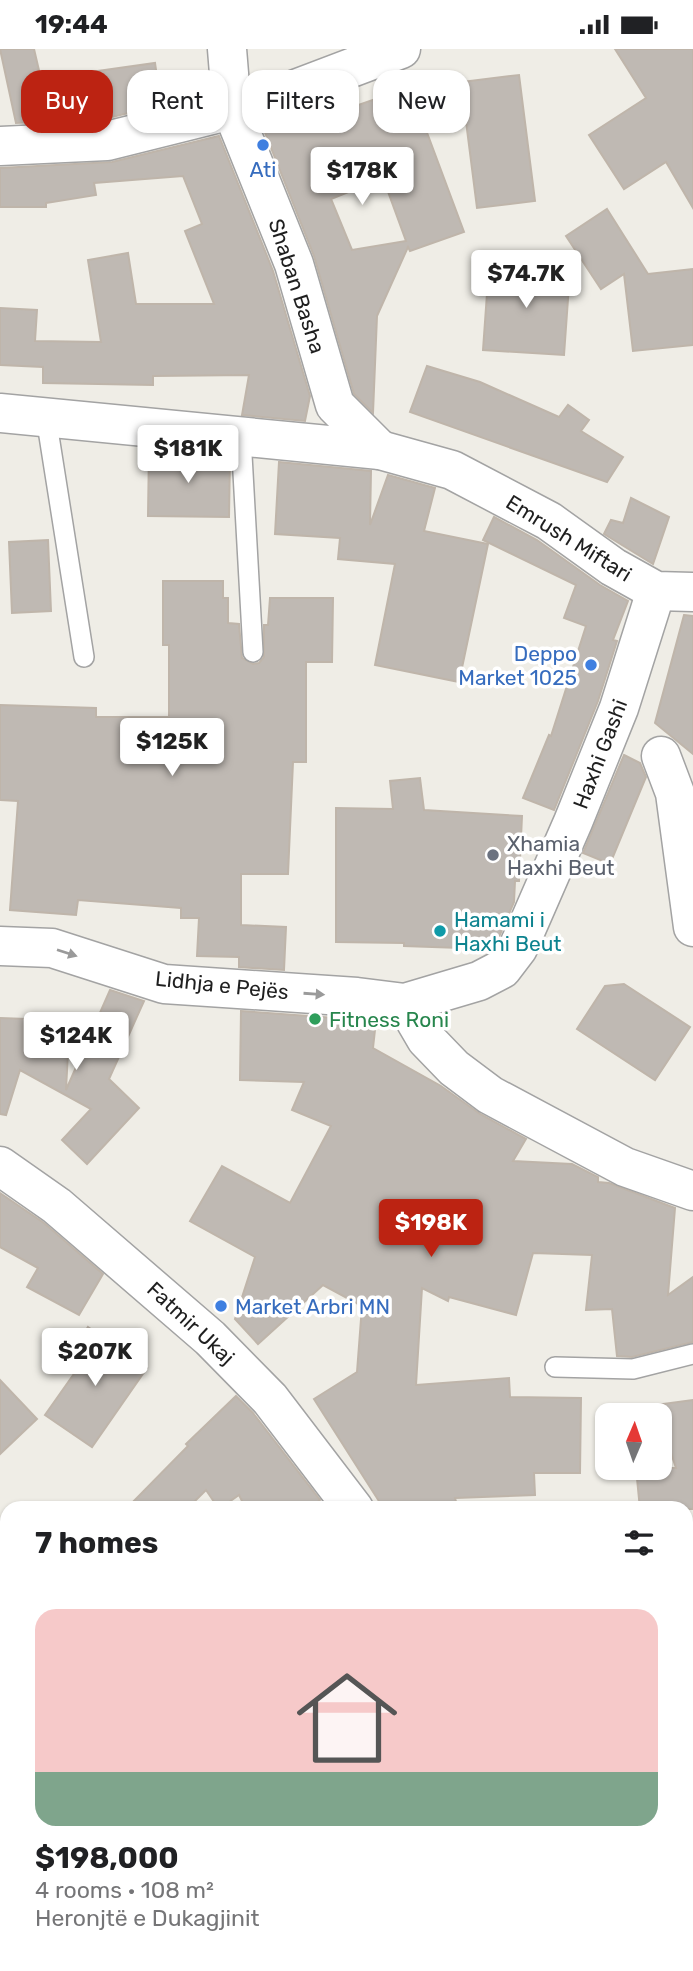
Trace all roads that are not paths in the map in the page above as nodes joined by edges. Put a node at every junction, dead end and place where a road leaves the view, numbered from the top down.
1 (227, 49) edge
2 (401, 49) edge
3 (232, 110) junction
4 (0, 146) edge
5 (0, 413) edge
6 (46, 417) junction
7 (242, 437) junction
8 (380, 450) junction
9 (656, 591) junction
10 (693, 592) edge
11 (253, 652) dead end
12 (84, 657) dead end
13 (661, 756) dead end
14 (693, 927) edge
15 (0, 946) edge
16 (405, 1003) junction
17 (0, 1166) edge
18 (693, 1191) edge
19 (693, 1354) edge
20 (555, 1367) dead end
21 (348, 1501) edge

1 - 3 street, Shaban Basha
2 - 3 street
3 - 4 street
3 - 8 street, Shaban Basha
5 - 6 street, Emrush Miftari
6 - 7 street, Emrush Miftari
6 - 12 lane
7 - 8 street, Emrush Miftari
7 - 11 lane
8 - 9 street, Emrush Miftari
9 - 10 street, Emrush Miftari
9 - 16 street, Haxhi Gashi
13 - 14 street
15 -> 16 street, Lidhja e Pejës
16 - 18 street
17 - 21 street, Fatmir Ukaj
19 - 20 lane

